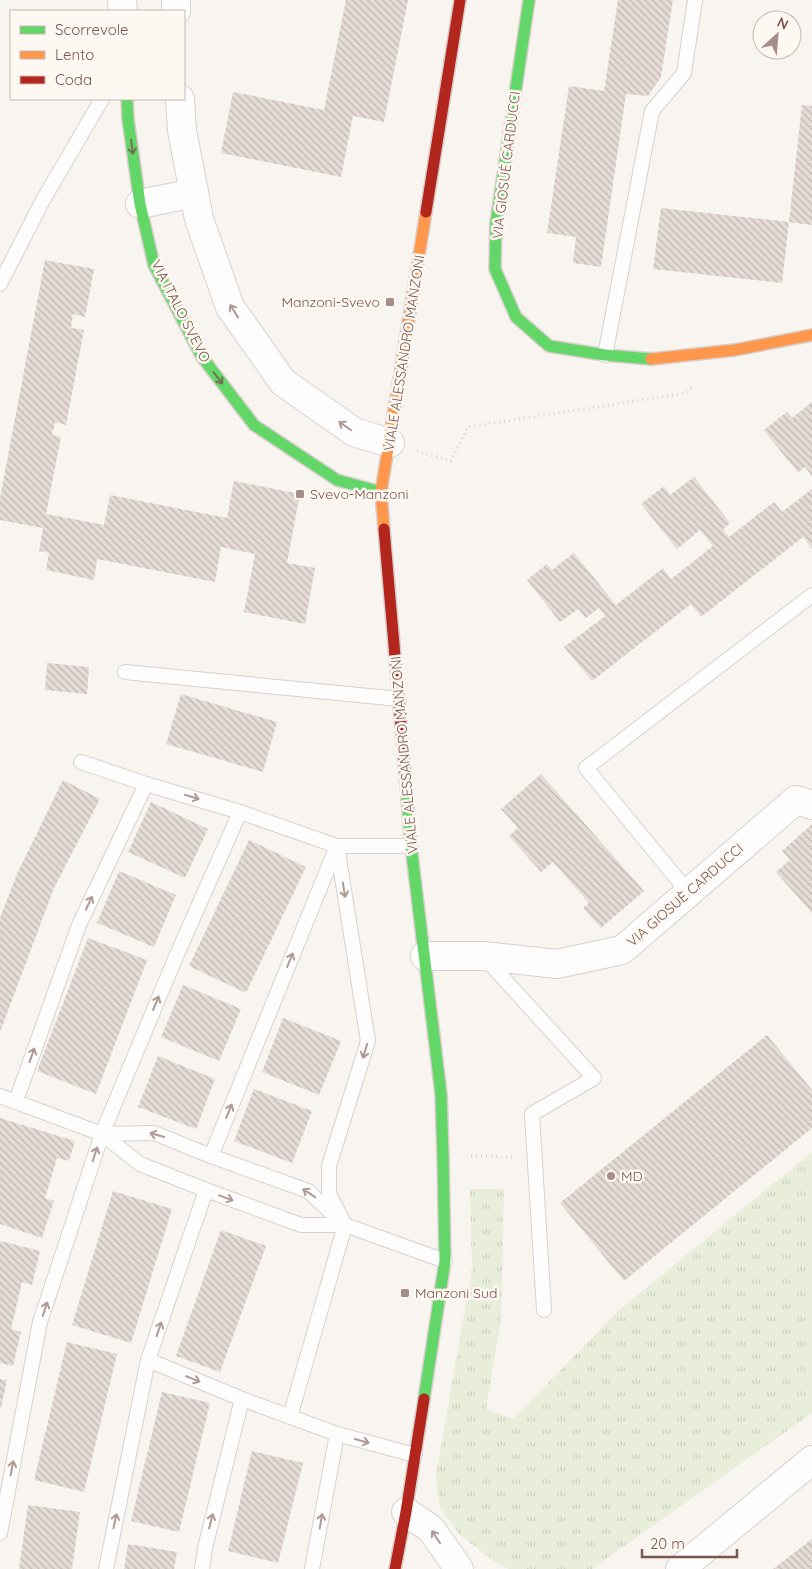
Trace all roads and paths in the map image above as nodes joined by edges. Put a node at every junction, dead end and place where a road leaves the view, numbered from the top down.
1 (460, 0) edge
2 (528, 0) edge
3 (695, 0) edge
4 (101, 100) edge
5 (127, 100) edge
6 (180, 100) edge
7 (194, 193) junction
8 (140, 204) junction
9 (0, 284) edge
10 (812, 335) edge
11 (605, 355) junction
12 (686, 393) dead end
13 (390, 443) junction
14 (381, 492) junction
15 (812, 595) edge
16 (125, 672) dead end
17 (399, 699) junction
18 (80, 762) dead end
19 (146, 784) junction
20 (812, 805) edge
21 (240, 812) junction
22 (337, 846) junction
23 (411, 846) junction
24 (688, 892) junction
25 (424, 956) junction
26 (483, 956) junction
27 (0, 1096) edge
28 (16, 1101) junction
29 (102, 1134) junction
30 (211, 1156) junction
31 (443, 1156) junction
32 (535, 1157) junction
33 (206, 1190) junction
34 (345, 1225) junction
35 (445, 1261) junction
36 (544, 1310) dead end
37 (148, 1360) junction
38 (242, 1399) junction
39 (290, 1417) junction
40 (337, 1434) junction
41 (415, 1455) junction
42 (812, 1460) edge
43 (406, 1512) junction
44 (0, 1533) edge
45 (106, 1569) edge
46 (202, 1569) edge
47 (312, 1569) edge
48 (396, 1569) edge
49 (459, 1569) edge
50 (680, 1569) edge

1 - 13 street, VIALE ALESSANDRO MANZONI
2 - 11 street, VIA GIOSUÈ CARDUCCI
3 - 11 lane
4 - 9 lane
5 -> 8 street, VIA ITALO SVEVO
6 - 7 street
7 - 8 street
13 -> 7 street
8 -> 14 street, VIA ITALO SVEVO
10 - 11 street, VIA GIOSUÈ CARDUCCI
12 - 13 path
13 - 14 street, VIALE ALESSANDRO MANZONI
14 - 17 street, VIALE ALESSANDRO MANZONI
15 - 24 lane
16 - 17 lane
17 - 23 street, VIALE ALESSANDRO MANZONI
18 - 19 lane
19 -> 21 lane
28 -> 19 lane
20 - 24 street, VIA GIOSUÈ CARDUCCI
21 - 22 lane
29 -> 21 lane
22 - 23 lane
30 -> 22 lane
22 -> 34 lane
23 - 25 street, VIALE ALESSANDRO MANZONI
24 - 26 street, VIA GIOSUÈ CARDUCCI
25 - 26 street, VIA GIOSUÈ CARDUCCI
25 - 31 street, VIALE ALESSANDRO MANZONI
26 - 32 lane
27 - 28 lane
28 - 29 lane
30 -> 29 lane
29 - 33 lane
44 -> 29 lane
34 -> 30 lane
31 - 32 path
31 - 35 street, VIALE ALESSANDRO MANZONI
32 - 36 lane
33 -> 34 lane
37 -> 33 lane
34 - 35 lane
34 - 39 lane
35 - 41 street, VIALE ALESSANDRO MANZONI
37 -> 38 lane
45 -> 37 lane
38 - 39 lane
46 -> 38 lane
39 - 40 lane
40 -> 41 lane
47 -> 40 lane
41 - 43 street, VIALE ALESSANDRO MANZONI
42 - 50 street
43 - 48 street, VIALE ALESSANDRO MANZONI
49 -> 43 street

